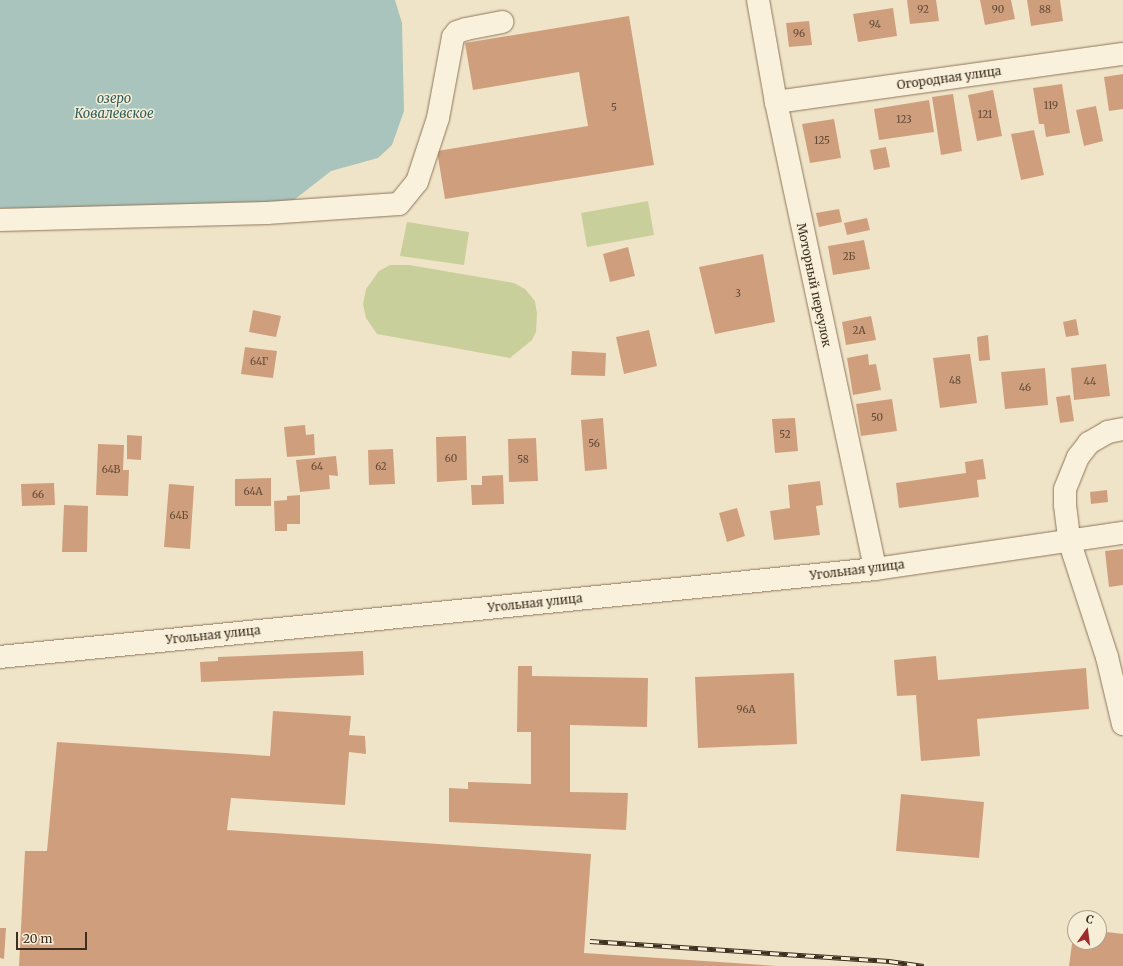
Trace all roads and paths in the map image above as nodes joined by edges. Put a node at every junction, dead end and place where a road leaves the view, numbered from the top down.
1 (758, 0) edge
2 (502, 22) dead end
3 (1123, 54) edge
4 (776, 102) junction
5 (0, 220) edge
6 (1123, 428) edge
7 (1123, 533) edge
8 (1069, 540) junction
9 (875, 569) junction
10 (0, 657) edge
11 (1123, 724) edge

1 - 4 street, Моторный переулок
2 - 5 street
3 - 4 street, Огородная улица
4 - 9 street, Моторный переулок
6 - 8 street
7 - 8 street, Угольная улица
8 - 9 street, Угольная улица
8 - 11 street
9 - 10 street, Угольная улица

